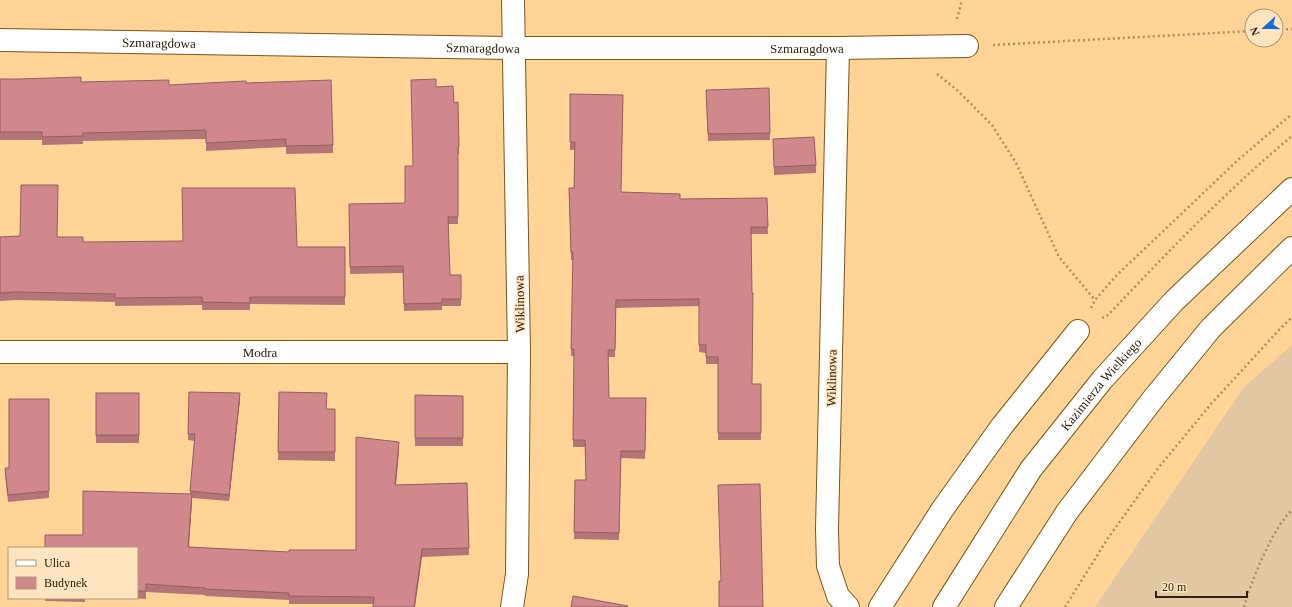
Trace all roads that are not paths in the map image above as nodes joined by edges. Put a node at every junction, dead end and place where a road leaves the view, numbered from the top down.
1 (513, 0) edge
2 (0, 40) edge
3 (967, 46) road end
4 (514, 48) junction
5 (838, 48) junction
6 (1292, 189) edge
7 (1292, 248) edge
8 (1078, 331) road end
9 (0, 352) edge
10 (519, 352) junction
11 (512, 607) edge
12 (848, 607) edge
13 (880, 607) edge
14 (944, 607) edge
15 (1006, 607) edge

1 - 4 street, Wiklinowa
2 - 4 street, Szmaragdowa
3 - 5 street, Szmaragdowa
4 - 5 street, Szmaragdowa
4 - 10 street, Wiklinowa
5 - 12 street, Wiklinowa
6 - 14 street, Kazimierza Wielkiego
7 - 15 street
8 - 13 street
9 - 10 street, Modra
10 - 11 street, Wiklinowa

